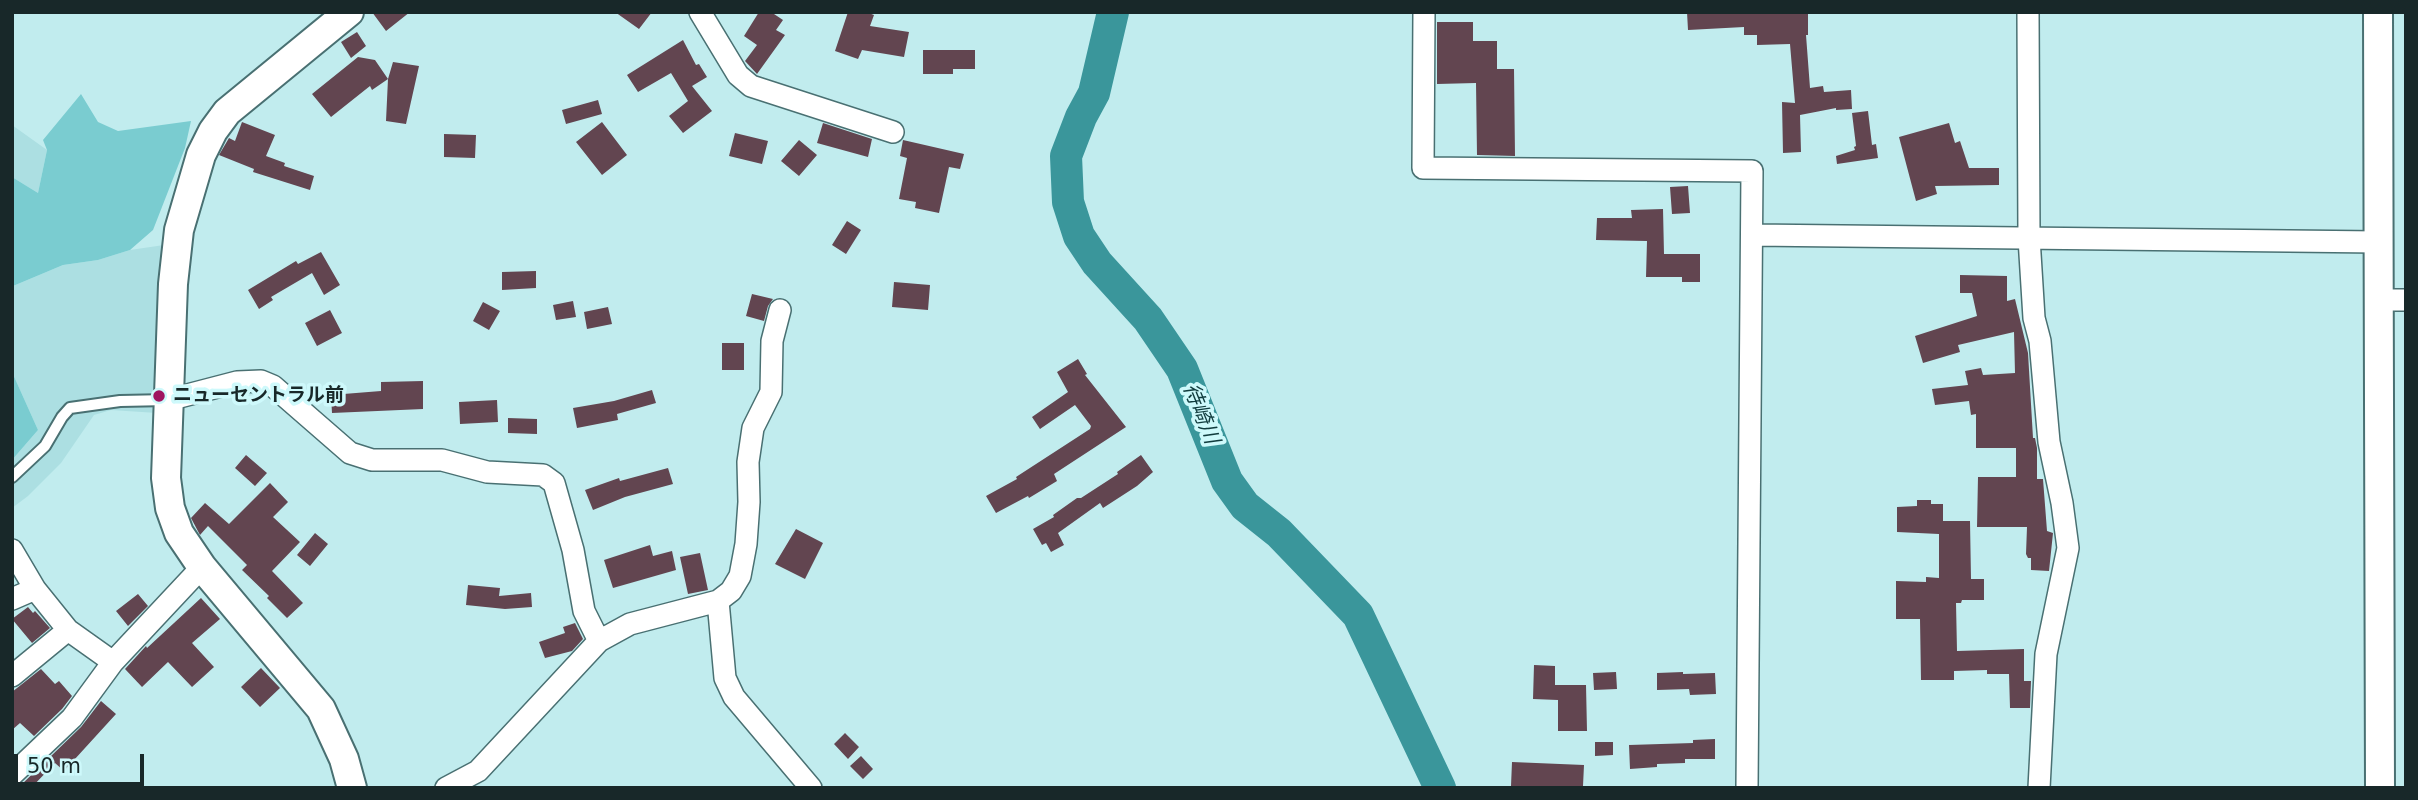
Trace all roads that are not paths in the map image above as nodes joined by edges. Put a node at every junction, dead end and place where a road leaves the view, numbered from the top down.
1 (349, 12) edge
2 (700, 12) edge
3 (1424, 12) edge
4 (2028, 12) edge
5 (2378, 12) edge
6 (893, 132) dead end
7 (1753, 235) junction
8 (2029, 238) junction
9 (2378, 242) junction
10 (2377, 300) junction
11 (2406, 300) edge
12 (780, 310) dead end
13 (168, 400) junction
14 (12, 477) edge
15 (12, 550) edge
16 (202, 567) junction
17 (35, 589) junction
18 (12, 599) edge
19 (718, 601) junction
20 (68, 630) junction
21 (599, 641) junction
22 (114, 662) junction
23 (12, 676) edge
24 (12, 775) edge
25 (352, 788) edge
26 (446, 788) edge
27 (811, 788) edge
28 (1747, 788) edge
29 (2039, 788) edge
30 (2380, 788) edge

1 - 13 street
2 - 6 street
3 - 7 street
4 - 8 street
5 - 9 street
7 - 8 street
7 - 28 street
8 - 9 street
8 - 29 street
9 - 10 street
10 - 11 street
10 - 30 street
12 - 19 street
13 - 14 lane
13 - 16 street
13 - 21 street
15 - 17 street
16 - 22 street
16 - 25 street
17 - 18 street
17 - 20 street
19 - 21 street
19 - 27 street
20 - 22 street
20 - 23 street
21 - 26 street
22 - 24 street

